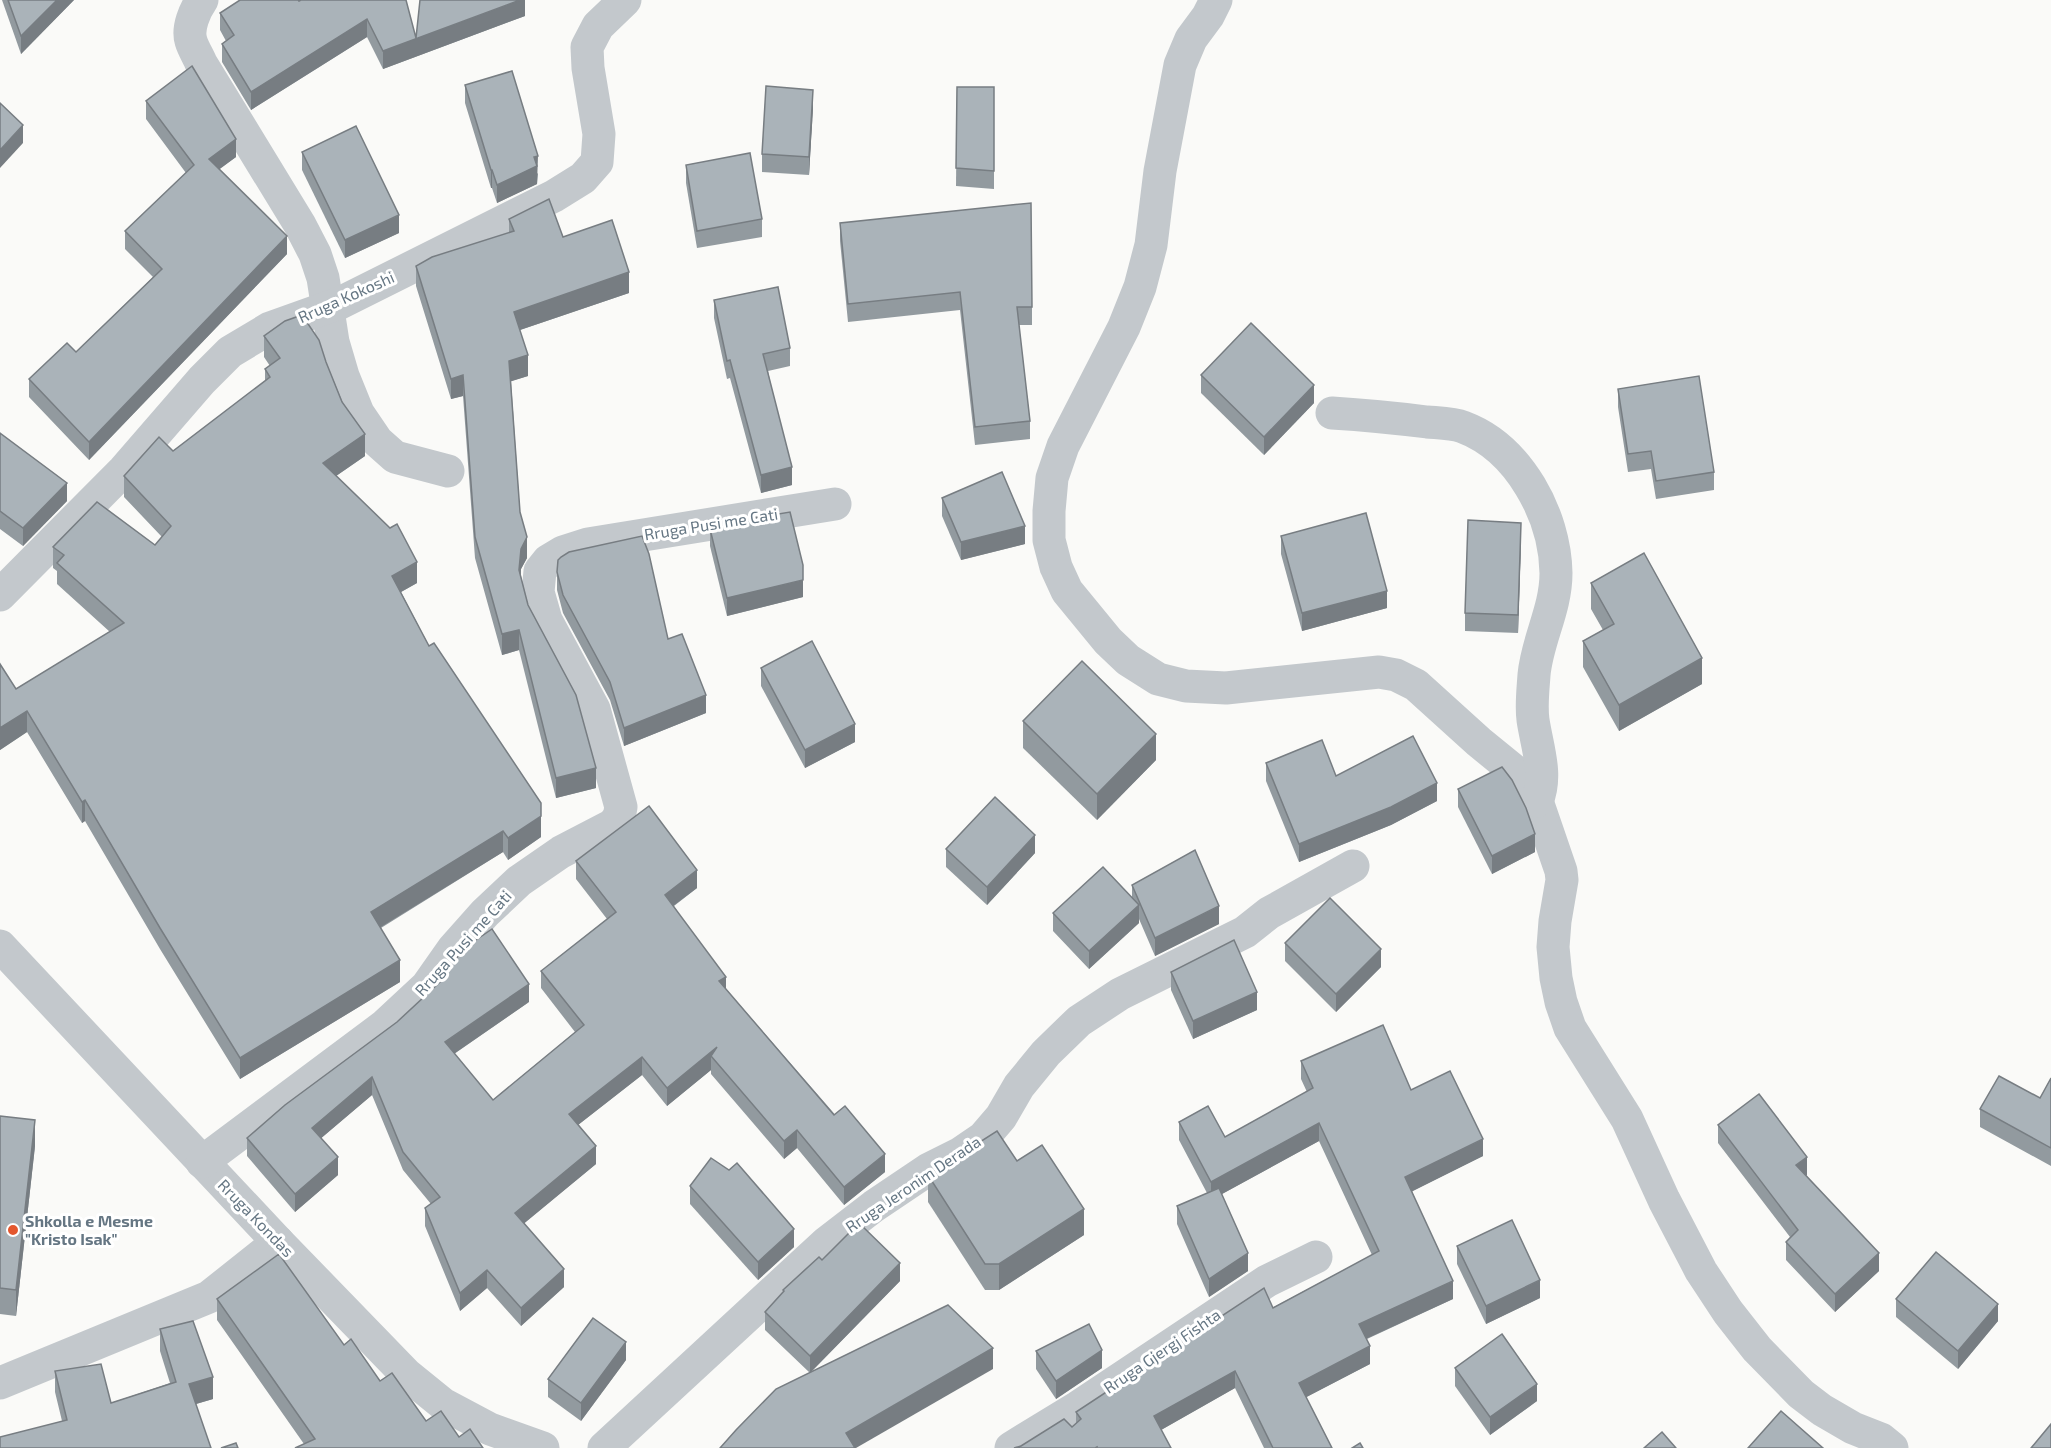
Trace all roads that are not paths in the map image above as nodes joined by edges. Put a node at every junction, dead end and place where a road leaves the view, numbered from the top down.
1 (202, 0) edge
2 (625, 0) edge
3 (1216, 0) edge
4 (327, 308) junction
5 (1332, 413) dead end
6 (448, 471) dead end
7 (835, 504) dead end
8 (0, 595) edge
9 (1537, 801) junction
10 (1353, 866) dead end
11 (0, 946) edge
12 (202, 1162) junction
13 (278, 1242) junction
14 (1316, 1257) dead end
15 (0, 1383) edge
16 (543, 1448) edge
17 (604, 1448) edge
18 (1011, 1448) edge
19 (1892, 1448) edge

1 - 4 street
2 - 4 street, Rruga Kokoshi
3 - 9 street
4 - 6 street
4 - 8 street, Rruga Kokoshi
5 - 9 street
7 - 12 street, Rruga Pusi me Cati
9 - 19 street
10 - 17 street, Rruga Jeronim Derada
11 - 12 street, Rruga Kondas
12 - 13 street, Rruga Kondas
13 - 15 street
13 - 16 street, Rruga Kondas
14 - 18 street, Rruga Gjergj Fishta

